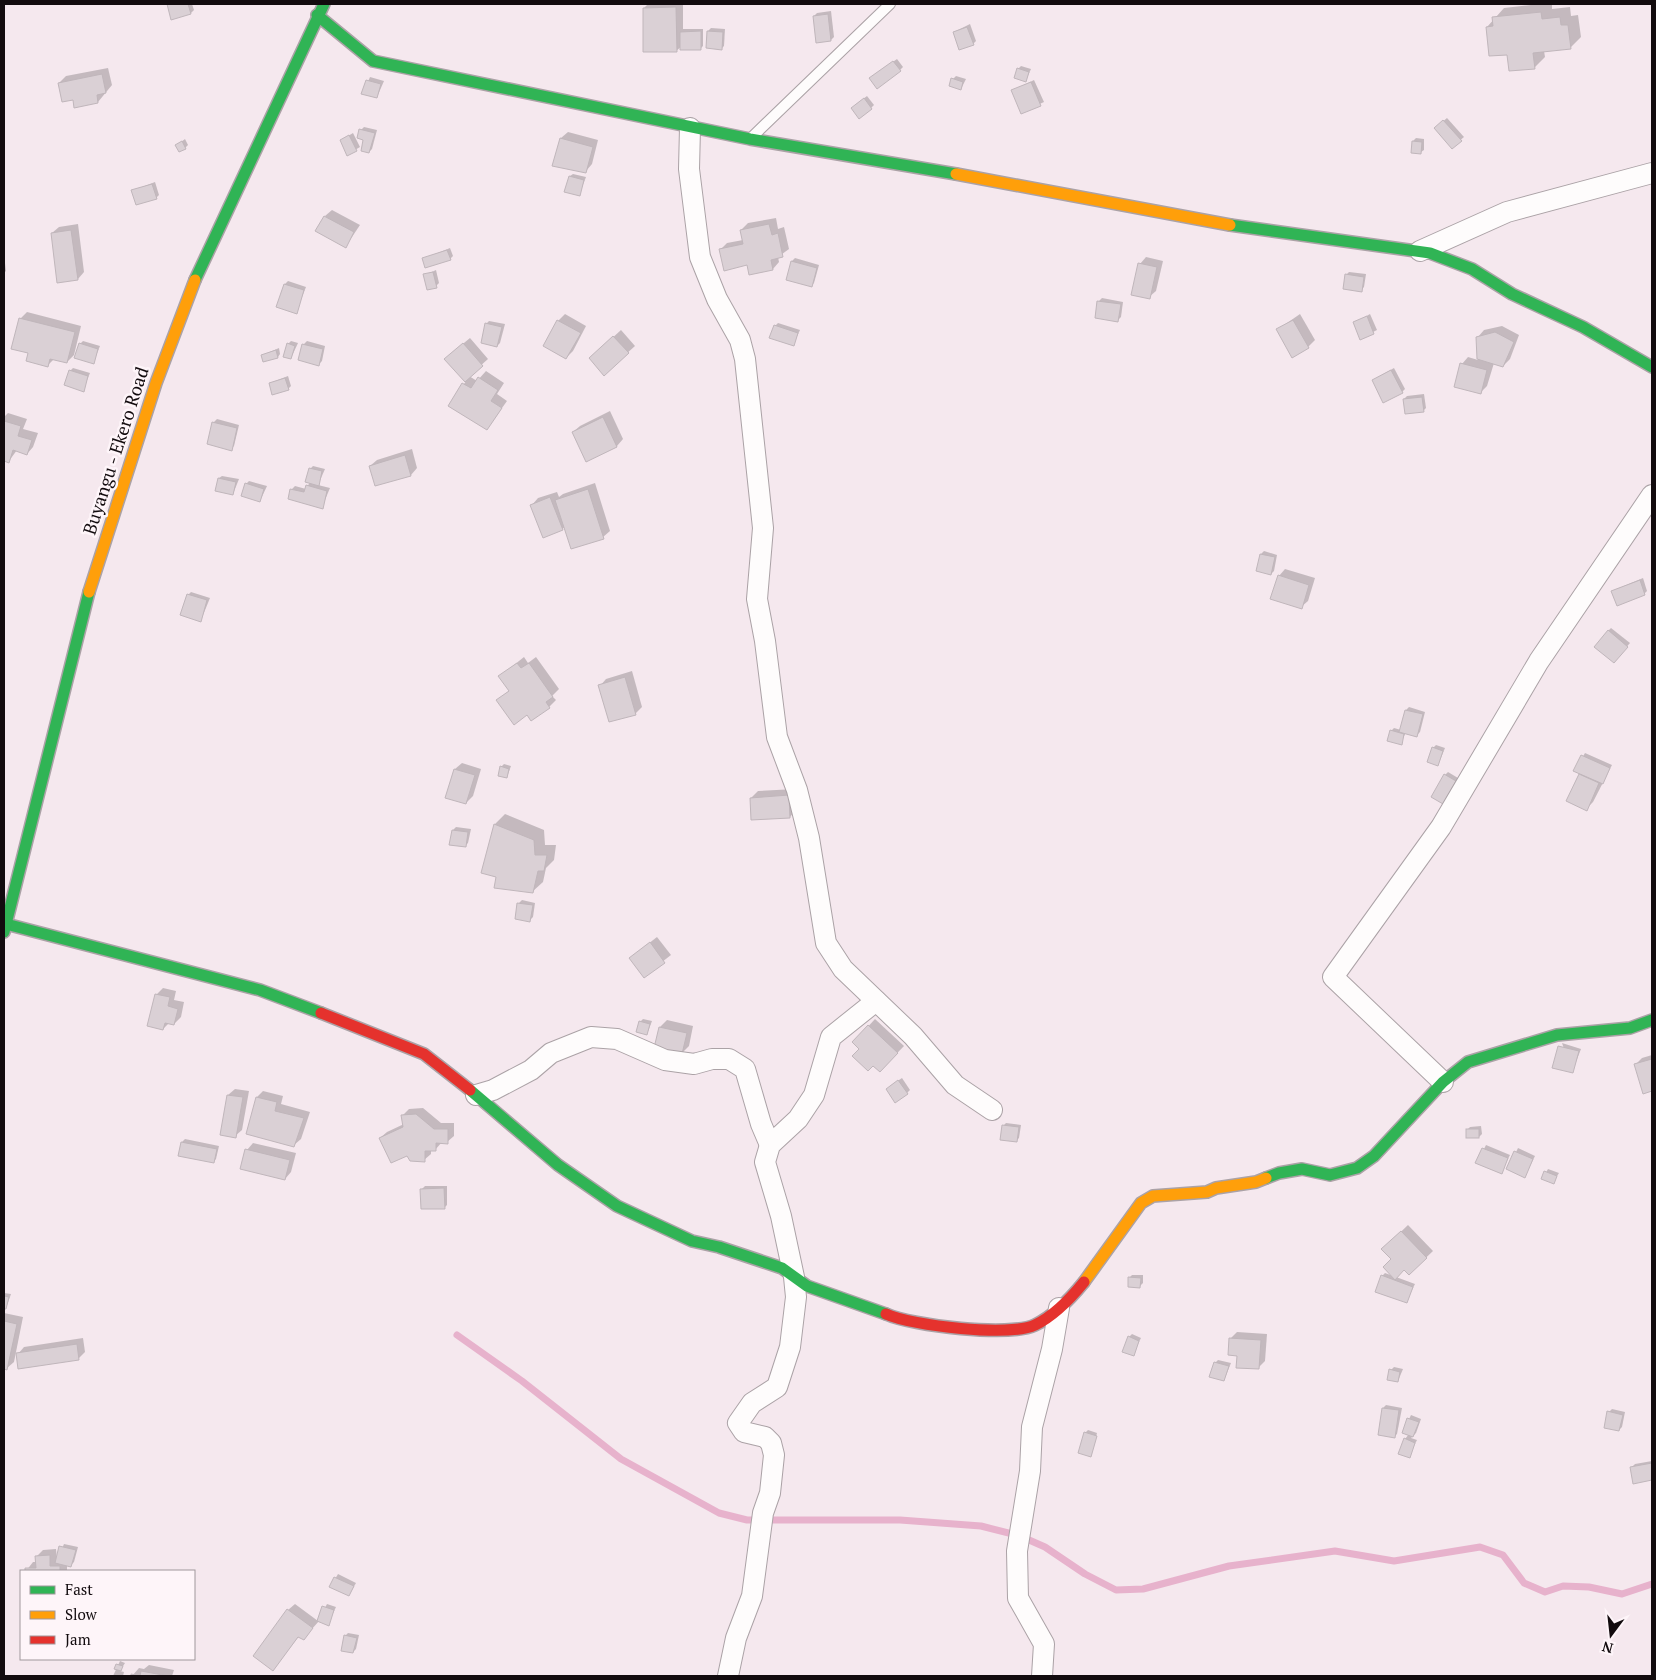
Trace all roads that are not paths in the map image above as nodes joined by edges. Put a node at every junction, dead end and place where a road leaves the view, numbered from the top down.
1 (324, 4) edge
2 (890, 4) edge
3 (317, 15) junction
4 (690, 128) junction
5 (750, 139) junction
6 (1652, 172) edge
7 (1420, 251) junction
8 (1652, 366) edge
9 (1652, 495) edge
10 (5, 928) edge
11 (876, 1001) junction
12 (1652, 1020) edge
13 (1442, 1082) junction
14 (476, 1095) junction
15 (992, 1110) dead end
16 (770, 1145) junction
17 (794, 1277) junction
18 (1059, 1308) junction
19 (728, 1676) edge
20 (1042, 1676) edge

1 - 3 street, Buyangu - Ekero Road
2 - 5 lane
3 - 4 street
3 - 10 street, Buyangu - Ekero Road
4 - 5 street
4 - 11 street
5 - 7 street
6 - 7 street
7 - 8 street
9 - 13 street
10 - 14 street
11 - 15 street
11 - 16 street
12 - 13 street
13 - 18 street
14 - 16 street
14 - 17 street
16 - 17 street
17 - 18 street
17 - 19 street
18 - 20 street

